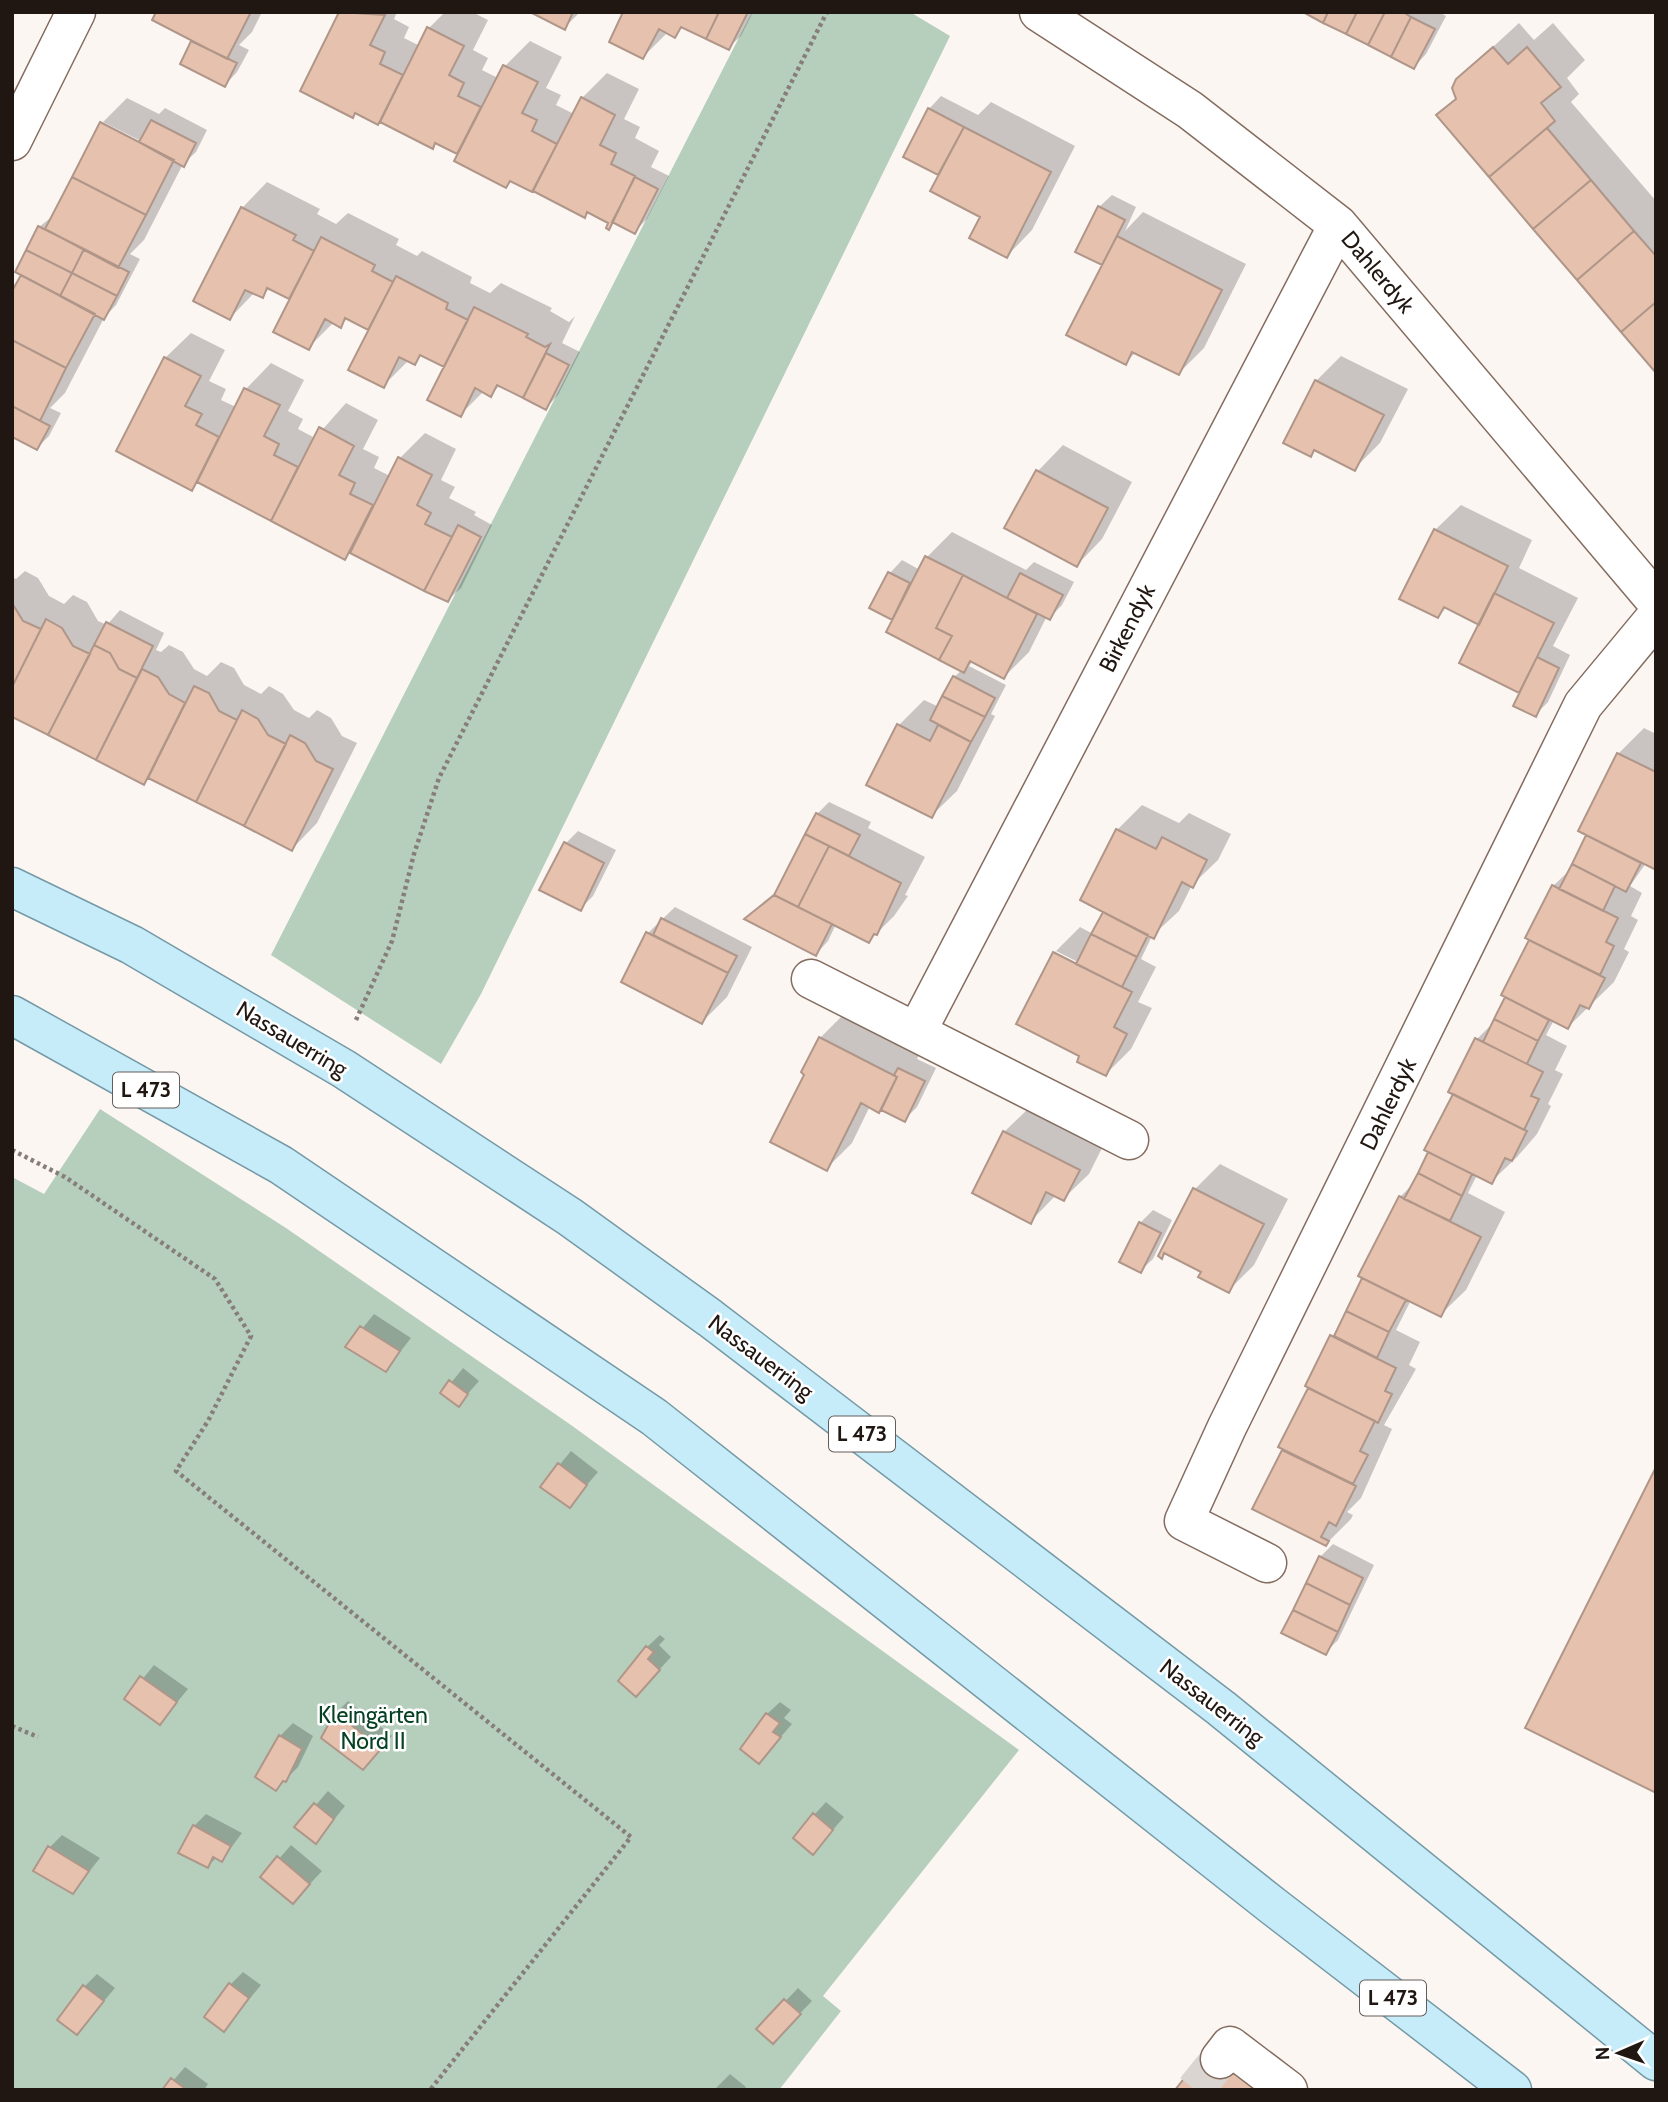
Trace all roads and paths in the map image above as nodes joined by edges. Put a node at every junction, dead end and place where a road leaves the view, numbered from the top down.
1 (76, 12) edge
2 (827, 12) edge
3 (1039, 12) edge
4 (12, 141) edge
5 (1338, 225) junction
6 (1656, 601) edge
7 (1656, 617) edge
8 (12, 887) edge
9 (811, 979) dead end
10 (12, 1015) edge
11 (353, 1027) dead end
12 (917, 1031) junction
13 (1129, 1140) dead end
14 (12, 1150) edge
15 (1268, 1563) dead end
16 (12, 1726) edge
17 (38, 1737) dead end
18 (1220, 2059) dead end
19 (1656, 2061) edge
20 (430, 2090) edge
21 (1288, 2090) edge
22 (1512, 2090) edge

1 - 4 street
2 - 11 path
3 - 5 street, Dahlerdyk
5 - 6 street, Dahlerdyk
5 - 12 street, Birkendyk
7 - 15 street, Dahlerdyk
8 - 19 main road, Nassauerring / L 473
9 - 12 street
10 - 22 main road, L 473
12 - 13 street
14 - 20 path
16 - 17 path
18 - 21 street

